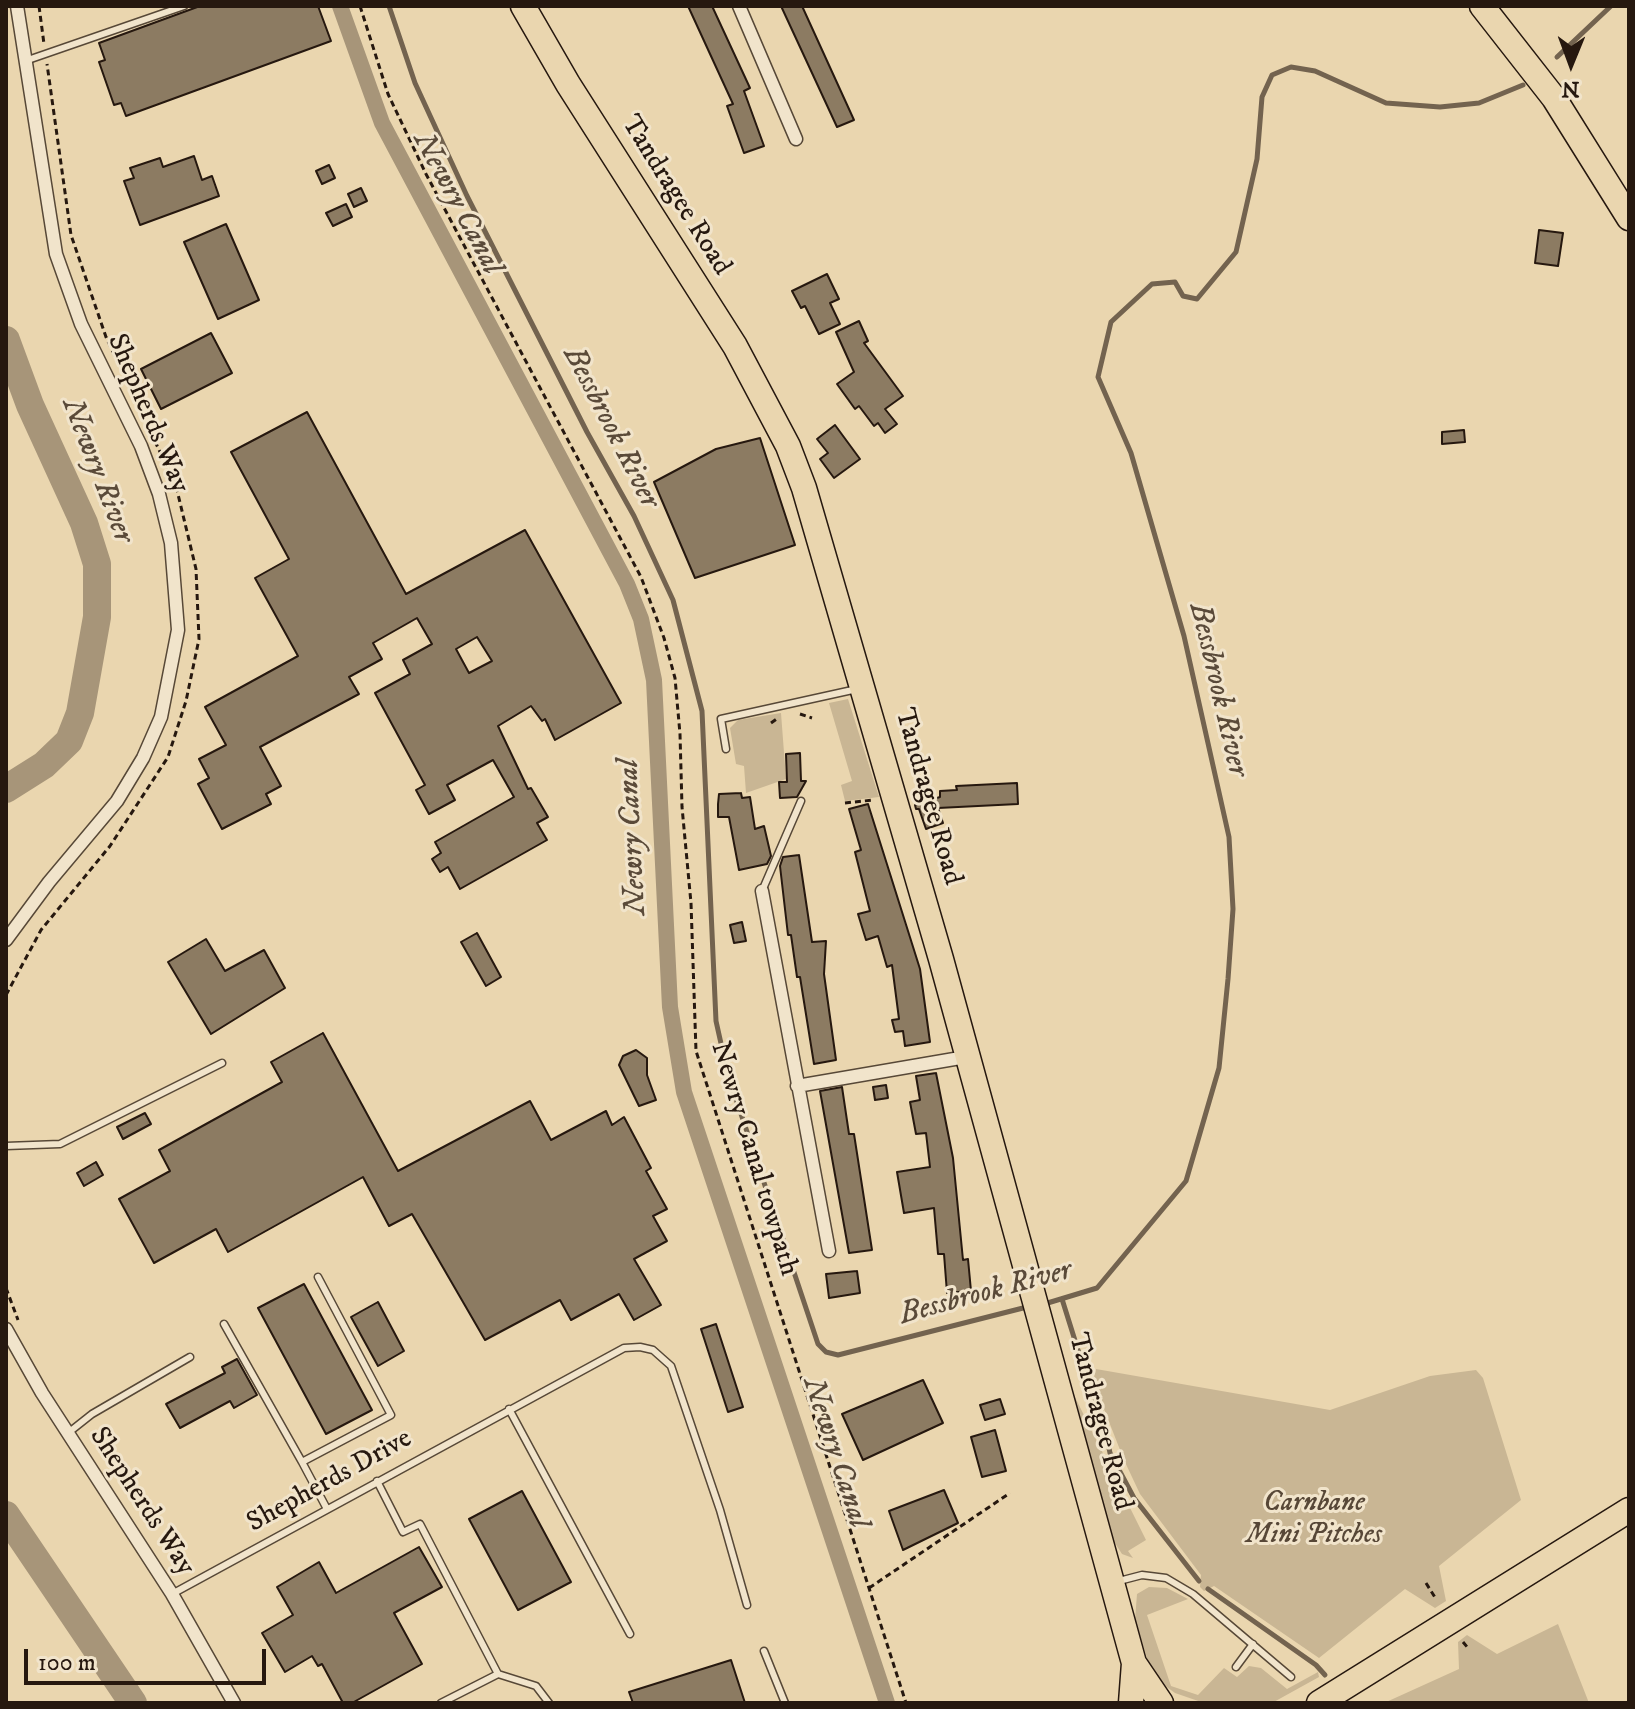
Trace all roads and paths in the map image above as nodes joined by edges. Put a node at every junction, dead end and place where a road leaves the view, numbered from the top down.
1 (17, 6) edge
2 (39, 6) edge
3 (184, 6) edge
4 (360, 6) edge
5 (523, 6) edge
6 (739, 6) edge
7 (1482, 6) edge
8 (46, 54) junction
9 (24, 61) junction
10 (796, 139) dead end
11 (1629, 218) edge
12 (865, 688) junction
13 (798, 713) dead end
14 (812, 718) dead end
15 (726, 749) dead end
16 (883, 799) dead end
17 (801, 801) dead end
18 (845, 803) dead end
19 (762, 891) joint
20 (6, 940) edge
21 (6, 995) edge
22 (966, 1057) junction
23 (222, 1063) dead end
24 (797, 1086) junction
25 (6, 1146) edge
26 (829, 1251) dead end
27 (318, 1277) dead end
28 (224, 1324) dead end
29 (6, 1329) edge
30 (190, 1357) dead end
31 (509, 1409) junction
32 (68, 1433) junction
33 (302, 1462) junction
34 (377, 1481) junction
35 (1010, 1493) dead end
36 (327, 1509) junction
37 (1629, 1510) edge
38 (1111, 1582) junction
39 (1426, 1583) dead end
40 (869, 1588) junction
41 (172, 1594) junction
42 (1436, 1599) dead end
43 (747, 1605) dead end
44 (630, 1634) dead end
45 (1463, 1642) dead end
46 (1253, 1644) junction
47 (1468, 1648) dead end
48 (764, 1651) dead end
49 (1134, 1663) junction
50 (1236, 1667) dead end
51 (498, 1674) junction
52 (1291, 1677) dead end
53 (234, 1703) edge
54 (441, 1703) edge
55 (549, 1703) edge
56 (785, 1703) edge
57 (906, 1703) edge
58 (1131, 1703) edge
59 (1161, 1703) edge
60 (1319, 1703) edge

1 - 9 street, Shepherds Way
2 - 8 path
3 - 8 lane
4 - 40 path, Newry Canal towpath
5 - 12 highway, Tandragee Road
6 - 10 street
7 - 11 highway
8 - 9 lane
8 - 21 path
9 - 20 street, Shepherds Way
12 - 15 lane
12 - 22 highway, Tandragee Road
13 - 14 path
16 - 18 path
17 - 19 lane
19 - 24 street
22 - 24 street
22 - 38 highway, Tandragee Road
23 - 25 lane
24 - 26 street
27 - 33 lane
28 - 33 lane
29 - 32 street, Shepherds Way
30 - 32 lane
31 - 34 lane, Shepherds Drive
31 - 43 lane, Shepherds Drive
31 - 44 lane
32 - 41 street, Shepherds Way
33 - 36 lane
34 - 36 lane, Shepherds Drive
34 - 51 lane
35 - 40 path
36 - 41 lane, Shepherds Drive
37 - 60 highway
38 - 46 lane
38 - 49 highway, Tandragee Road
39 - 42 path
40 - 57 path, Newry Canal towpath
41 - 53 street, Shepherds Way
45 - 47 path
46 - 50 lane
46 - 52 lane
48 - 56 lane
49 - 58 highway, Tandragee Road
49 - 59 highway, Tandragee Road
51 - 54 lane
51 - 55 lane

